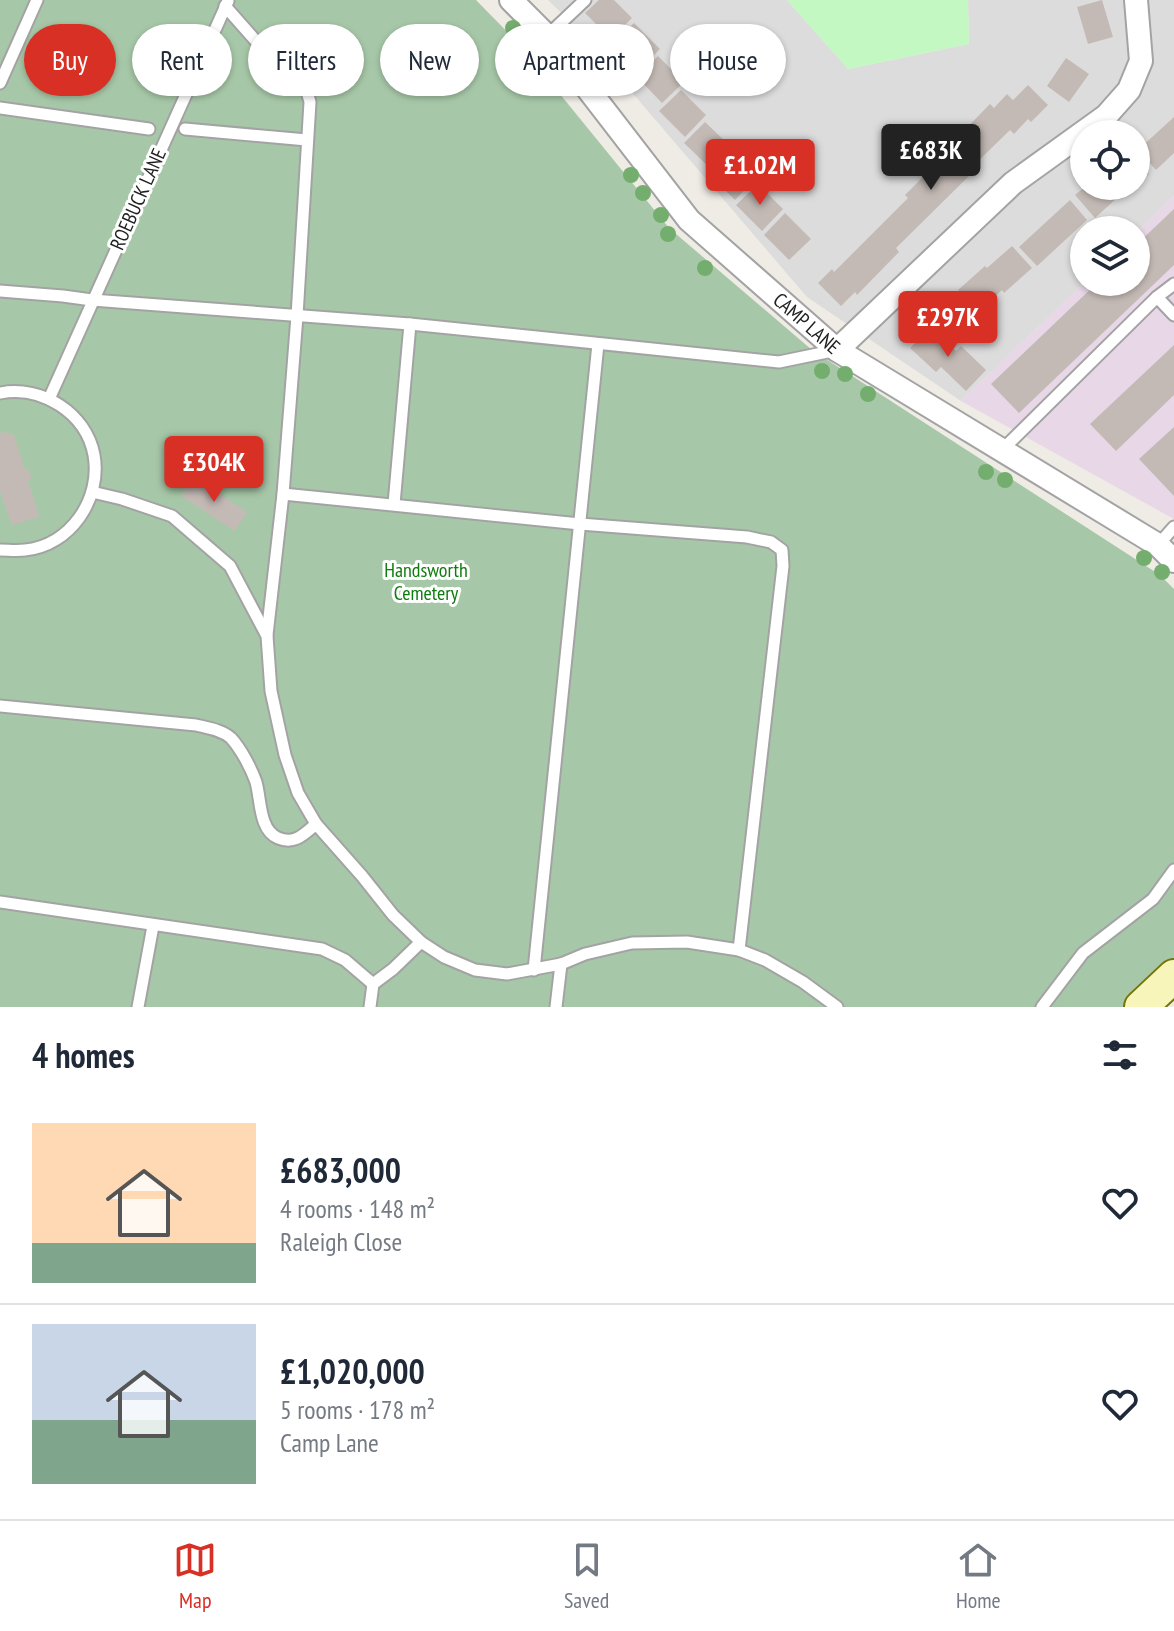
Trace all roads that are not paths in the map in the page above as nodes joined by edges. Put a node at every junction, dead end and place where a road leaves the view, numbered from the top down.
1 (37, 0) edge
2 (511, 0) edge
3 (585, 0) edge
4 (1136, 0) edge
5 (227, 3) edge
6 (535, 24) edge
7 (560, 24) edge
8 (0, 83) edge
9 (593, 96) edge
10 (0, 108) edge
11 (149, 129) dead end
12 (185, 129) dead end
13 (307, 140) junction
14 (1174, 284) edge
15 (0, 291) edge
16 (1157, 297) junction
17 (92, 300) junction
18 (1174, 315) edge
19 (297, 316) junction
20 (410, 324) junction
21 (598, 344) junction
22 (837, 350) junction
23 (0, 393) edge
24 (49, 399) junction
25 (1001, 451) junction
26 (92, 492) junction
27 (283, 494) junction
28 (394, 504) junction
29 (580, 524) junction
30 (1174, 527) edge
31 (0, 550) edge
32 (1166, 553) edge
33 (267, 636) junction
34 (0, 706) edge
35 (316, 824) junction
36 (1174, 870) edge
37 (0, 902) edge
38 (153, 926) junction
39 (421, 942) junction
40 (739, 950) junction
41 (561, 964) junction
42 (534, 970) junction
43 (1174, 976) edge
44 (373, 984) junction
45 (138, 1007) edge
46 (370, 1007) edge
47 (556, 1007) edge
48 (837, 1007) edge
49 (1042, 1007) edge
50 (1141, 1007) edge

1 - 8 lane
2 - 6 street, CAMP LANE
3 - 7 lane
4 - 22 street
5 - 13 lane
5 - 17 lane, ROEBUCK LANE
9 - 22 street, CAMP LANE
10 - 11 lane
12 - 13 lane
13 - 19 lane
14 - 16 lane
15 - 17 lane
16 - 18 lane
16 - 25 lane
17 - 19 lane
17 - 24 lane, ROEBUCK LANE
19 - 20 lane
19 - 27 lane
20 - 21 lane
20 - 28 lane
21 - 22 lane
21 - 29 lane
22 - 25 street, CAMP LANE
23 - 24 lane
24 - 26 lane
25 - 32 street, CAMP LANE
26 - 31 lane
26 - 33 lane
27 - 28 lane
27 - 33 lane
28 - 29 lane
29 - 40 lane
29 - 42 lane
30 - 32 lane
33 - 35 lane
34 - 35 lane
35 - 39 lane
36 - 49 lane
37 - 38 lane
38 - 44 lane
38 - 45 lane
39 - 42 lane
39 - 44 lane
40 - 41 lane
40 - 48 lane
41 - 42 lane
41 - 47 lane
43 - 50 street
44 - 46 lane

